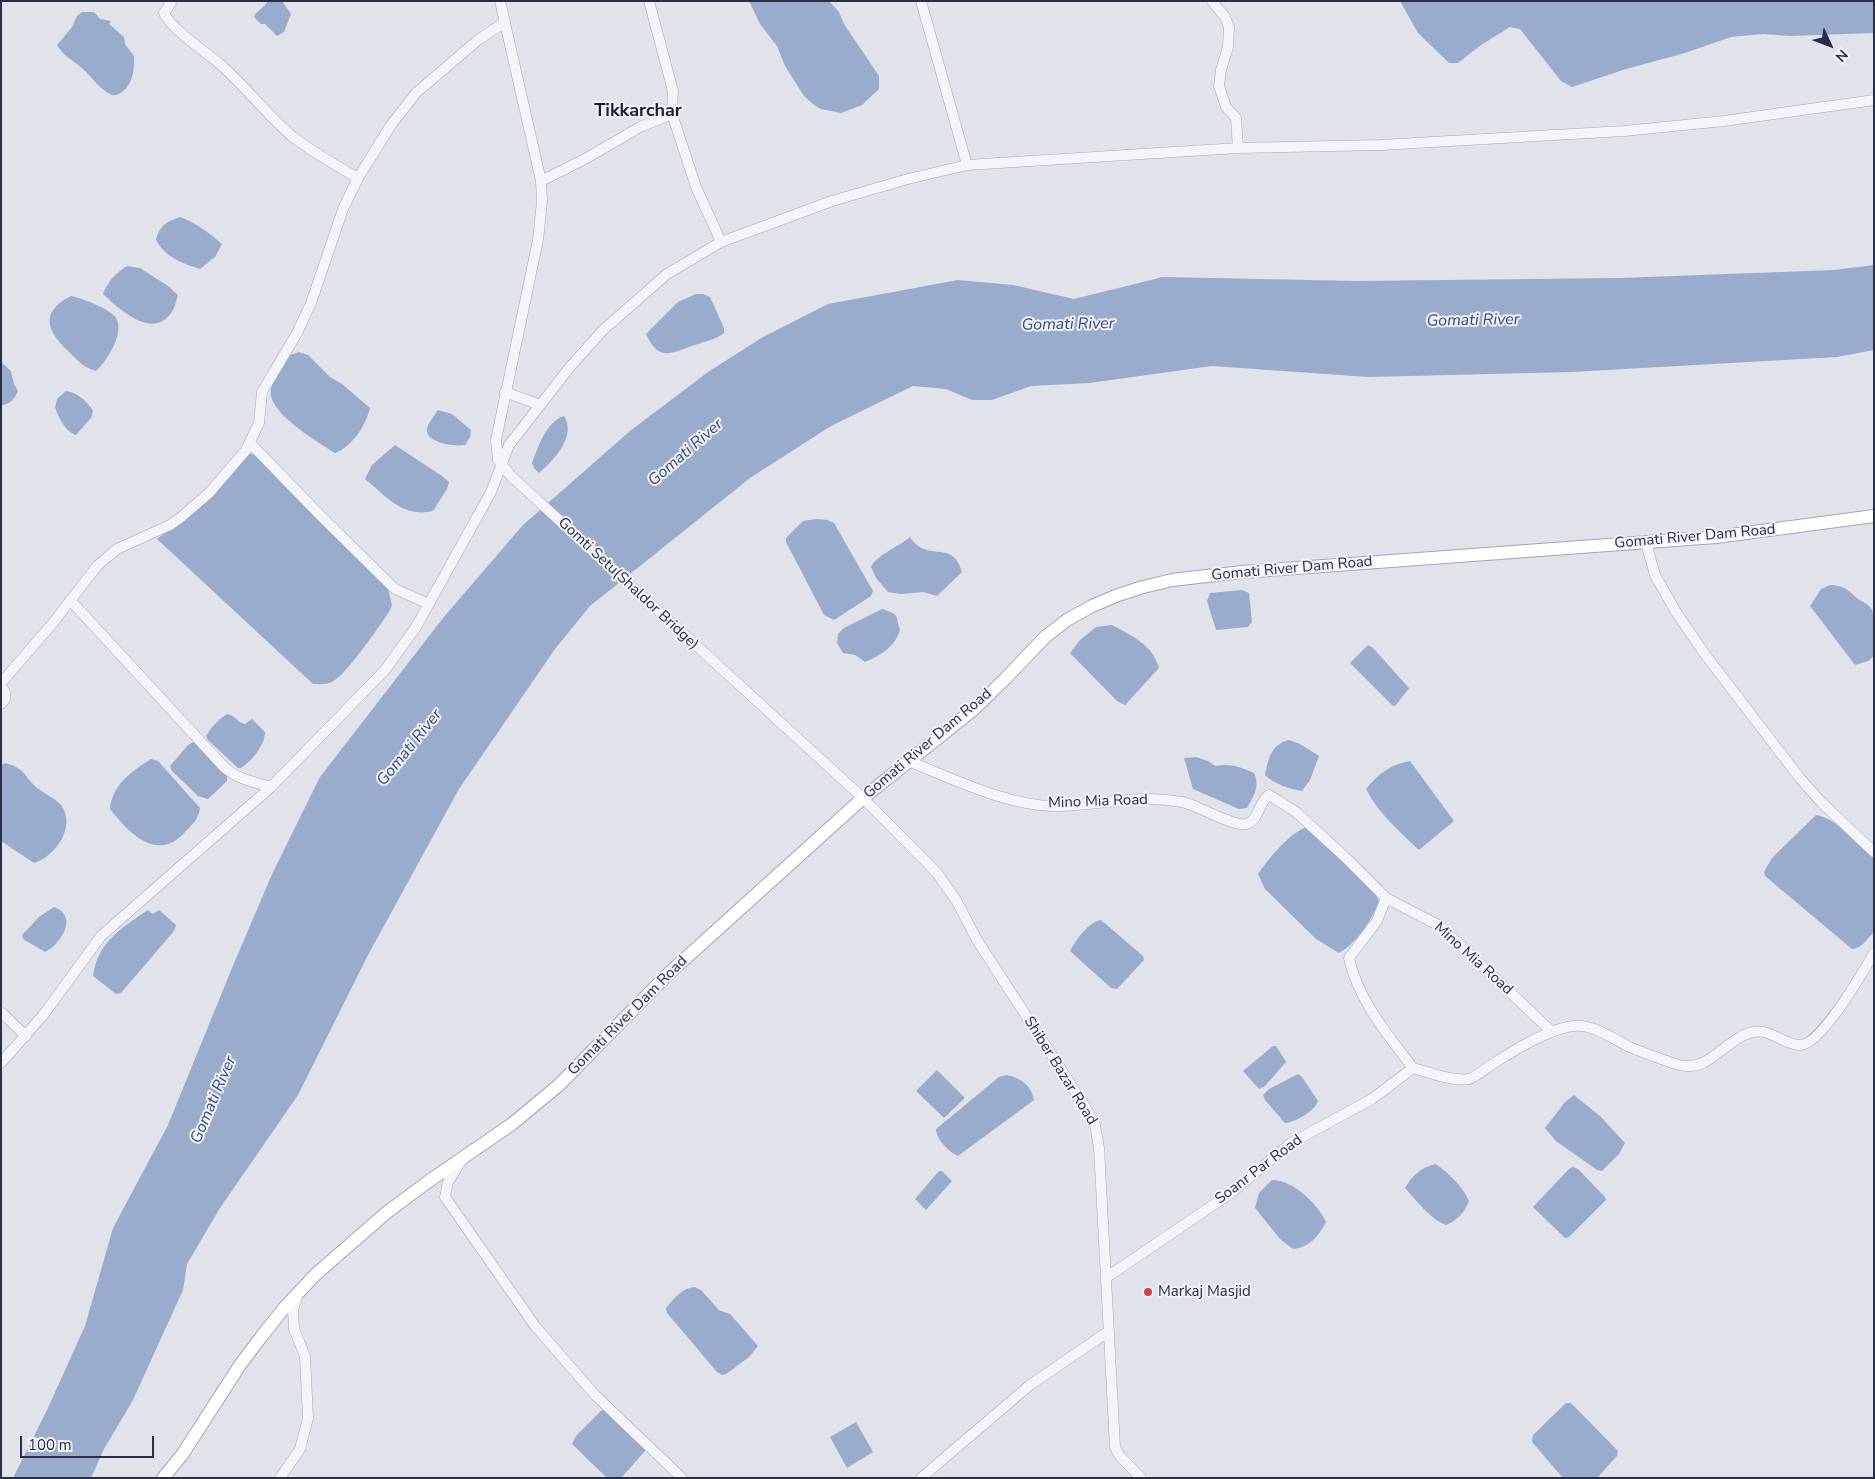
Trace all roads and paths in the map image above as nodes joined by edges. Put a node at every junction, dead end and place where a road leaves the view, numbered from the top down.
1 (172, 1) edge
2 (500, 1) edge
3 (649, 1) edge
4 (921, 1) edge
5 (1212, 1) edge
6 (505, 22) junction
7 (1874, 100) edge
8 (672, 114) junction
9 (1238, 148) junction
10 (967, 165) junction
11 (358, 178) junction
12 (541, 181) junction
13 (721, 242) junction
14 (505, 392) junction
15 (540, 405) junction
16 (250, 443) junction
17 (502, 466) junction
18 (1874, 516) edge
19 (1646, 543) junction
20 (71, 601) junction
21 (429, 604) junction
22 (1, 685) edge
23 (1, 704) edge
24 (908, 761) junction
25 (271, 787) junction
26 (863, 798) junction
27 (1874, 852) edge
28 (1386, 898) junction
29 (1874, 953) edge
30 (1, 1012) edge
31 (1552, 1031) junction
32 (26, 1036) junction
33 (1, 1063) edge
34 (1413, 1068) junction
35 (462, 1158) junction
36 (1107, 1277) junction
37 (299, 1292) junction
38 (1109, 1331) junction
39 (163, 1478) edge
40 (280, 1478) edge
41 (682, 1478) edge
42 (921, 1478) edge
43 (1141, 1478) edge

1 - 11 street
2 - 6 street
3 - 8 street
4 - 10 street
5 - 9 street
6 - 11 street
6 - 12 street
7 - 9 street
8 - 12 street
8 - 13 street
9 - 10 street
10 - 13 street
11 - 16 street
12 - 14 street
13 - 15 street
14 - 15 street
14 - 17 street
15 - 17 street
16 - 20 street
16 - 21 street
17 - 21 street
17 - 26 street, Gomti Setu(Shaldor Bridge)
18 - 19 main road, Gomati River Dam Road
19 - 24 main road, Gomati River Dam Road
19 - 27 street
20 - 22 street
20 - 25 street
21 - 25 street
22 - 23 street
24 - 26 main road, Gomati River Dam Road
24 - 28 street, Mino Mia Road
25 - 32 street
26 - 35 main road, Gomati River Dam Road
26 - 36 street, Shiber Bazar Road
28 - 31 street, Mino Mia Road
28 - 34 street
29 - 31 street
30 - 32 street
31 - 34 street
32 - 33 street
34 - 36 street, Soanr Par Road
35 - 37 main road, Gomati River Dam Road
35 - 41 street
36 - 38 street, Shiber Bazar Road
37 - 39 main road, Gomati River Dam Road
37 - 40 street
38 - 42 street
38 - 43 street, Shiber Bazar Road

